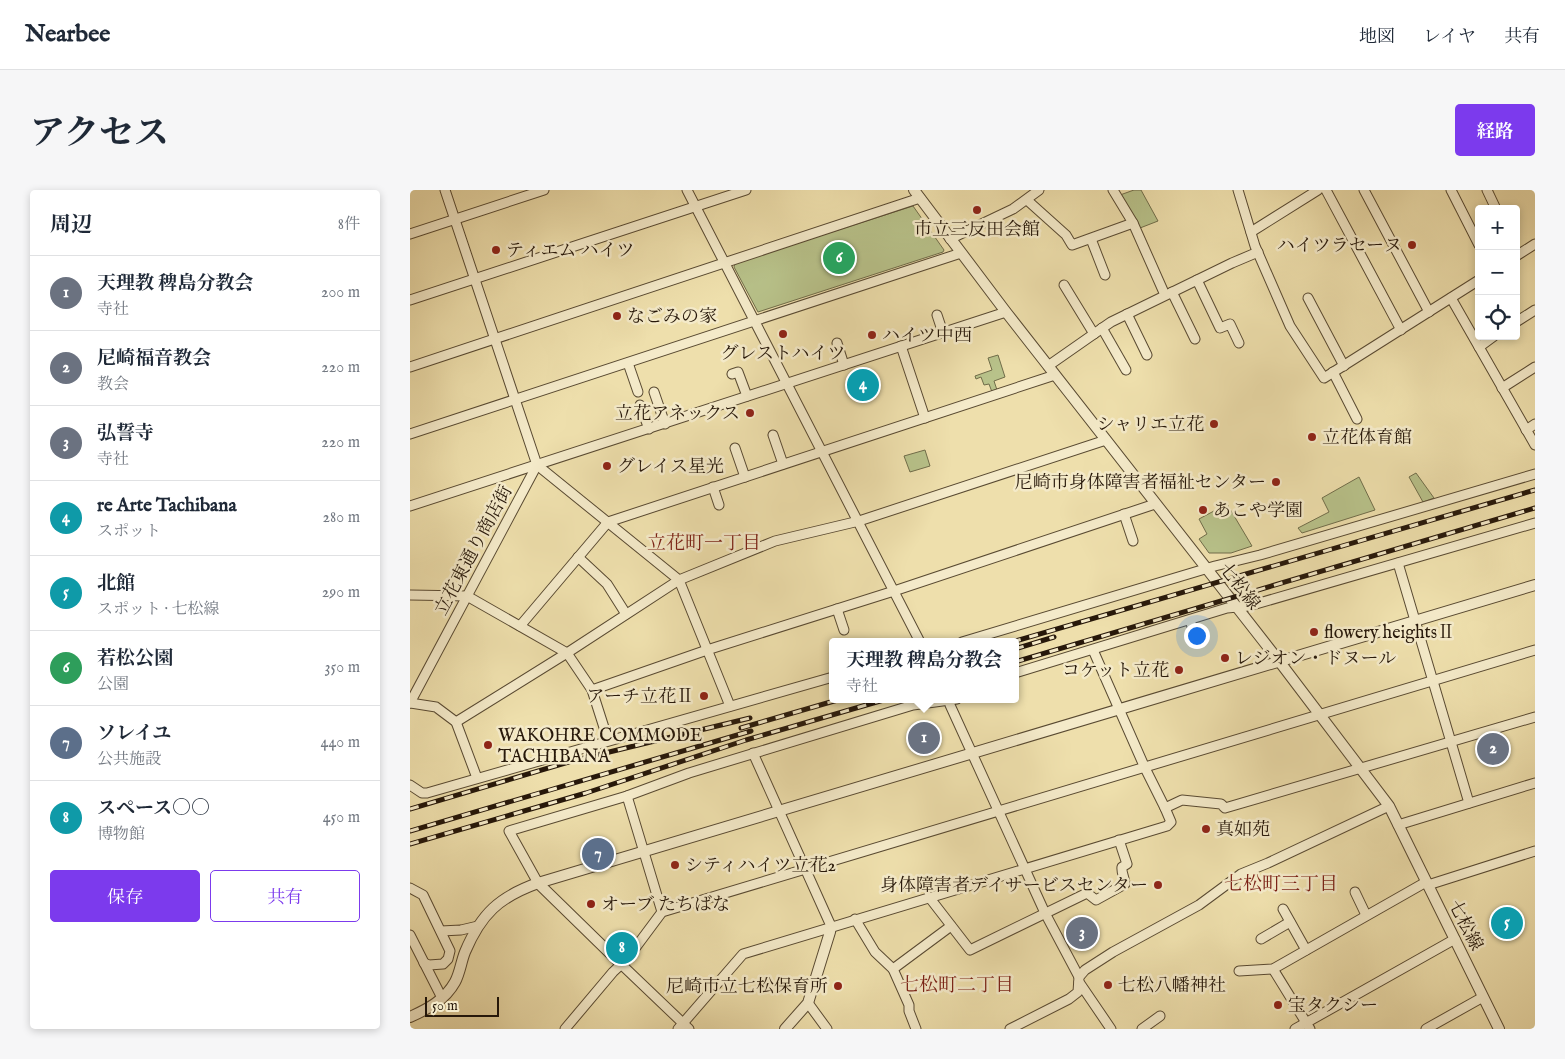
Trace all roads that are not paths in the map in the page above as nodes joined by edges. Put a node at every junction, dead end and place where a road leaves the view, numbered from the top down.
1 (445, 190) edge
2 (544, 190) edge
3 (686, 190) edge
4 (746, 190) edge
5 (1039, 190) edge
6 (1113, 190) edge
7 (1238, 190) edge
8 (1318, 190) edge
9 (1326, 190) edge
10 (1364, 190) edge
11 (1451, 190) edge
12 (1487, 190) edge
13 (917, 194) edge
14 (1027, 200) junction
15 (1494, 205) edge
16 (695, 206) junction
17 (455, 219) junction
18 (1133, 223) junction
19 (1251, 232) junction
20 (410, 234) edge
21 (1475, 237) edge
22 (950, 239) junction
23 (1091, 239) junction
24 (1535, 244) edge
25 (1520, 251) edge
26 (1258, 252) junction
27 (961, 253) junction
28 (724, 263) junction
29 (1104, 275) dead end
30 (475, 278) junction
31 (1197, 280) junction
32 (1475, 283) edge
33 (1064, 285) dead end
34 (1168, 294) junction
35 (1308, 298) dead end
36 (1451, 298) junction
37 (410, 300) edge
38 (1535, 310) edge
39 (1006, 312) junction
40 (1428, 312) junction
41 (1127, 314) junction
42 (937, 315) dead end
43 (1520, 319) edge
44 (754, 321) junction
45 (1401, 330) junction
46 (1098, 331) junction
47 (943, 333) junction
48 (495, 338) junction
49 (1195, 339) dead end
50 (1489, 340) edge
51 (837, 343) dead end
52 (1239, 343) dead end
53 (901, 346) junction
54 (1479, 348) junction
55 (1147, 355) dead end
56 (628, 363) junction
57 (844, 365) junction
58 (1048, 366) junction
59 (1344, 366) junction
60 (410, 367) edge
61 (1535, 367) edge
62 (1126, 370) dead end
63 (1333, 372) junction
64 (732, 374) dead end
65 (1055, 375) junction
66 (787, 383) junction
67 (1502, 388) junction
68 (638, 392) dead end
69 (654, 392) dead end
70 (748, 396) junction
71 (516, 400) junction
72 (640, 405) dead end
73 (925, 418) junction
74 (1357, 419) dead end
75 (665, 424) junction
76 (1535, 424) edge
77 (649, 429) junction
78 (1526, 430) junction
79 (410, 434) edge
80 (773, 435) dead end
81 (1106, 440) junction
82 (1535, 445) edge
83 (735, 448) dead end
84 (822, 451) junction
85 (783, 464) junction
86 (537, 465) junction
87 (1535, 474) edge
88 (745, 477) junction
89 (713, 487) junction
90 (1155, 504) junction
91 (719, 505) dead end
92 (410, 506) edge
93 (1124, 514) junction
94 (608, 522) junction
95 (859, 522) junction
96 (1535, 523) edge
97 (1133, 541) dead end
98 (578, 557) junction
99 (1398, 563) junction
100 (1206, 569) junction
101 (679, 580) junction
102 (1535, 585) edge
103 (894, 591) junction
104 (410, 595) edge
105 (468, 596) junction
106 (1236, 607) junction
107 (837, 609) junction
108 (626, 614) junction
109 (1190, 620) junction
110 (1415, 620) junction
111 (520, 626) junction
112 (844, 630) dead end
113 (918, 638) edge
114 (975, 638) edge
115 (1196, 640) dead end
116 (707, 650) junction
117 (1093, 650) junction
118 (1535, 650) edge
119 (567, 653) junction
120 (1279, 661) junction
121 (1019, 672) edge
122 (829, 678) edge
123 (1433, 681) junction
124 (592, 690) junction
125 (410, 703) edge
126 (929, 703) edge
127 (951, 703) edge
128 (730, 706) junction
129 (1119, 709) junction
130 (1320, 715) junction
131 (1535, 717) edge
132 (456, 722) junction
133 (608, 740) junction
134 (1451, 741) junction
135 (753, 753) junction
136 (972, 753) junction
137 (1145, 768) junction
138 (1361, 768) junction
139 (477, 778) junction
140 (1535, 783) edge
141 (410, 785) edge
142 (627, 796) junction
143 (1469, 802) junction
144 (1389, 806) junction
145 (1165, 808) junction
146 (778, 810) junction
147 (999, 812) junction
148 (1398, 825) junction
149 (1119, 840) junction
150 (644, 851) junction
151 (1535, 851) edge
152 (1024, 868) junction
153 (804, 869) junction
154 (538, 883) junction
155 (1427, 884) junction
156 (410, 888) edge
157 (1355, 892) dead end
158 (929, 897) junction
159 (1283, 909) dead end
160 (662, 912) junction
161 (1045, 913) junction
162 (1366, 915) junction
163 (855, 919) junction
164 (1290, 922) junction
165 (478, 926) junction
166 (830, 926) junction
167 (951, 926) junction
168 (441, 931) junction
169 (410, 936) edge
170 (1261, 939) dead end
171 (1456, 939) junction
172 (1306, 950) junction
173 (424, 963) junction
174 (622, 965) junction
175 (893, 969) junction
176 (1273, 969) junction
177 (1239, 971) dead end
178 (1079, 980) junction
179 (1483, 997) junction
180 (442, 998) junction
181 (808, 1004) junction
182 (1160, 1016) dead end
183 (410, 1017) edge
184 (1308, 1026) edge
185 (683, 1027) edge
186 (565, 1029) edge
187 (785, 1029) edge
188 (827, 1029) edge
189 (916, 1029) edge
190 (1010, 1029) edge
191 (1111, 1029) edge
192 (1142, 1029) edge
193 (1295, 1029) edge
194 (1426, 1029) edge
195 (1499, 1029) edge

1 - 17 street
2 - 17 street
3 - 16 street
4 - 16 street
5 - 14 street
6 - 18 street
7 - 19 street
8 - 19 street
9 - 45 street
10 - 40 street
11 - 21 street
12 - 15 street
13 - 22 street, 七松線
13 - 28 street
14 - 22 street
14 - 23 street
16 - 28 street
16 - 30 street
17 - 20 street
17 - 30 street
18 - 23 street
18 - 34 street
19 - 26 street
22 - 27 street, 七松線
23 - 29 street
24 - 25 street
26 - 31 street
26 - 63 street
27 - 39 street, 七松線
27 - 44 street
28 - 44 street
28 - 48 street
30 - 37 street
30 - 48 street
31 - 34 street
31 - 52 street
32 - 36 street
33 - 46 street
34 - 41 street
34 - 49 street
35 - 59 street
36 - 40 street
36 - 54 street
38 - 43 street
39 - 47 street
39 - 58 street, 七松線
40 - 45 street
41 - 46 street
41 - 55 street
42 - 47 street
44 - 56 street
44 - 66 street
45 - 59 street
46 - 58 street
46 - 62 street
47 - 53 street
48 - 60 street
48 - 71 street
50 - 54 street
51 - 57 street
53 - 57 street
53 - 73 street
54 - 67 street
56 - 68 street
56 - 71 street
57 - 66 street
58 - 65 street, 七松線
59 - 63 street
61 - 67 street
63 - 74 street
64 - 70 street
65 - 73 street
65 - 81 street, 七松線
66 - 70 street
66 - 84 street
67 - 78 street
69 - 75 street
70 - 75 street
71 - 79 street
71 - 86 street
72 - 77 street
73 - 84 street
75 - 77 street
76 - 78 street
77 - 86 street
78 - 82 street
80 - 85 street
81 - 90 street, 七松線
81 - 95 street
83 - 88 street
84 - 85 street
84 - 95 street
85 - 88 street
86 - 92 street
86 - 94 street
86 - 105 street, 立花東通り商店街
87 - 100 street
88 - 89 street
89 - 91 street
89 - 94 street
90 - 93 street
90 - 100 street, 七松線
93 - 97 street
93 - 103 street
94 - 98 street
94 - 101 street
95 - 101 street
95 - 103 street
96 - 99 street
98 - 108 street
98 - 111 street
99 - 106 street
99 - 110 street
100 - 106 street, 七松線
100 - 114 street
101 - 108 street
101 - 116 street
102 - 110 street
103 - 107 street
103 - 113 street
104 - 105 street
105 - 111 street
105 - 125 street, 立花東通り商店街
106 - 109 street
106 - 120 street, 七松線
107 - 112 street
107 - 116 street
108 - 119 street
109 - 115 street
109 - 117 street
110 - 120 street
110 - 123 street
111 - 119 street
116 - 124 street
116 - 128 street
117 - 121 street
117 - 129 street
118 - 123 street
119 - 124 street
119 - 132 street
120 - 129 street
120 - 130 street, 七松線
122 - 128 street
123 - 130 street
123 - 134 street
124 - 133 street
125 - 132 street
126 - 135 street
127 - 136 street
128 - 133 street
129 - 136 street
129 - 137 street
130 - 137 street
130 - 138 street, 七松線
131 - 134 street
132 - 139 street
133 - 139 street
134 - 138 street
134 - 143 street
135 - 142 street
135 - 146 street
136 - 146 street
136 - 147 street
137 - 145 street
137 - 147 street
138 - 144 street, 七松線
138 - 145 street
139 - 141 street
140 - 143 street
142 - 150 street
142 - 154 street
143 - 148 street
144 - 148 street, 七松線
144 - 178 street
145 - 149 street
146 - 150 street
146 - 153 street
147 - 152 street
147 - 153 street
148 - 155 street, 七松線
149 - 152 street
149 - 161 street
150 - 154 street
150 - 160 street
151 - 155 street
152 - 158 street
152 - 161 street
153 - 160 street
153 - 166 street
154 - 165 street
154 - 174 street
155 - 162 street
155 - 171 street, 七松線
156 - 168 street
157 - 162 street
158 - 163 street
158 - 167 street
159 - 164 street
160 - 174 street
161 - 167 street
161 - 178 street
162 - 172 street
163 - 166 street
163 - 175 street
164 - 170 street
164 - 172 street
165 - 168 street
165 - 180 street
166 - 181 street
166 - 185 street
167 - 175 street
168 - 173 street
169 - 173 street
171 - 179 street, 七松線
171 - 184 street
172 - 176 street
173 - 180 street
174 - 185 street
174 - 186 street
175 - 189 street
176 - 177 street
176 - 184 street
178 - 190 street
178 - 191 street
179 - 194 street
179 - 195 street, 七松線
180 - 183 street
181 - 187 street
181 - 188 street
182 - 192 street
184 - 193 street

